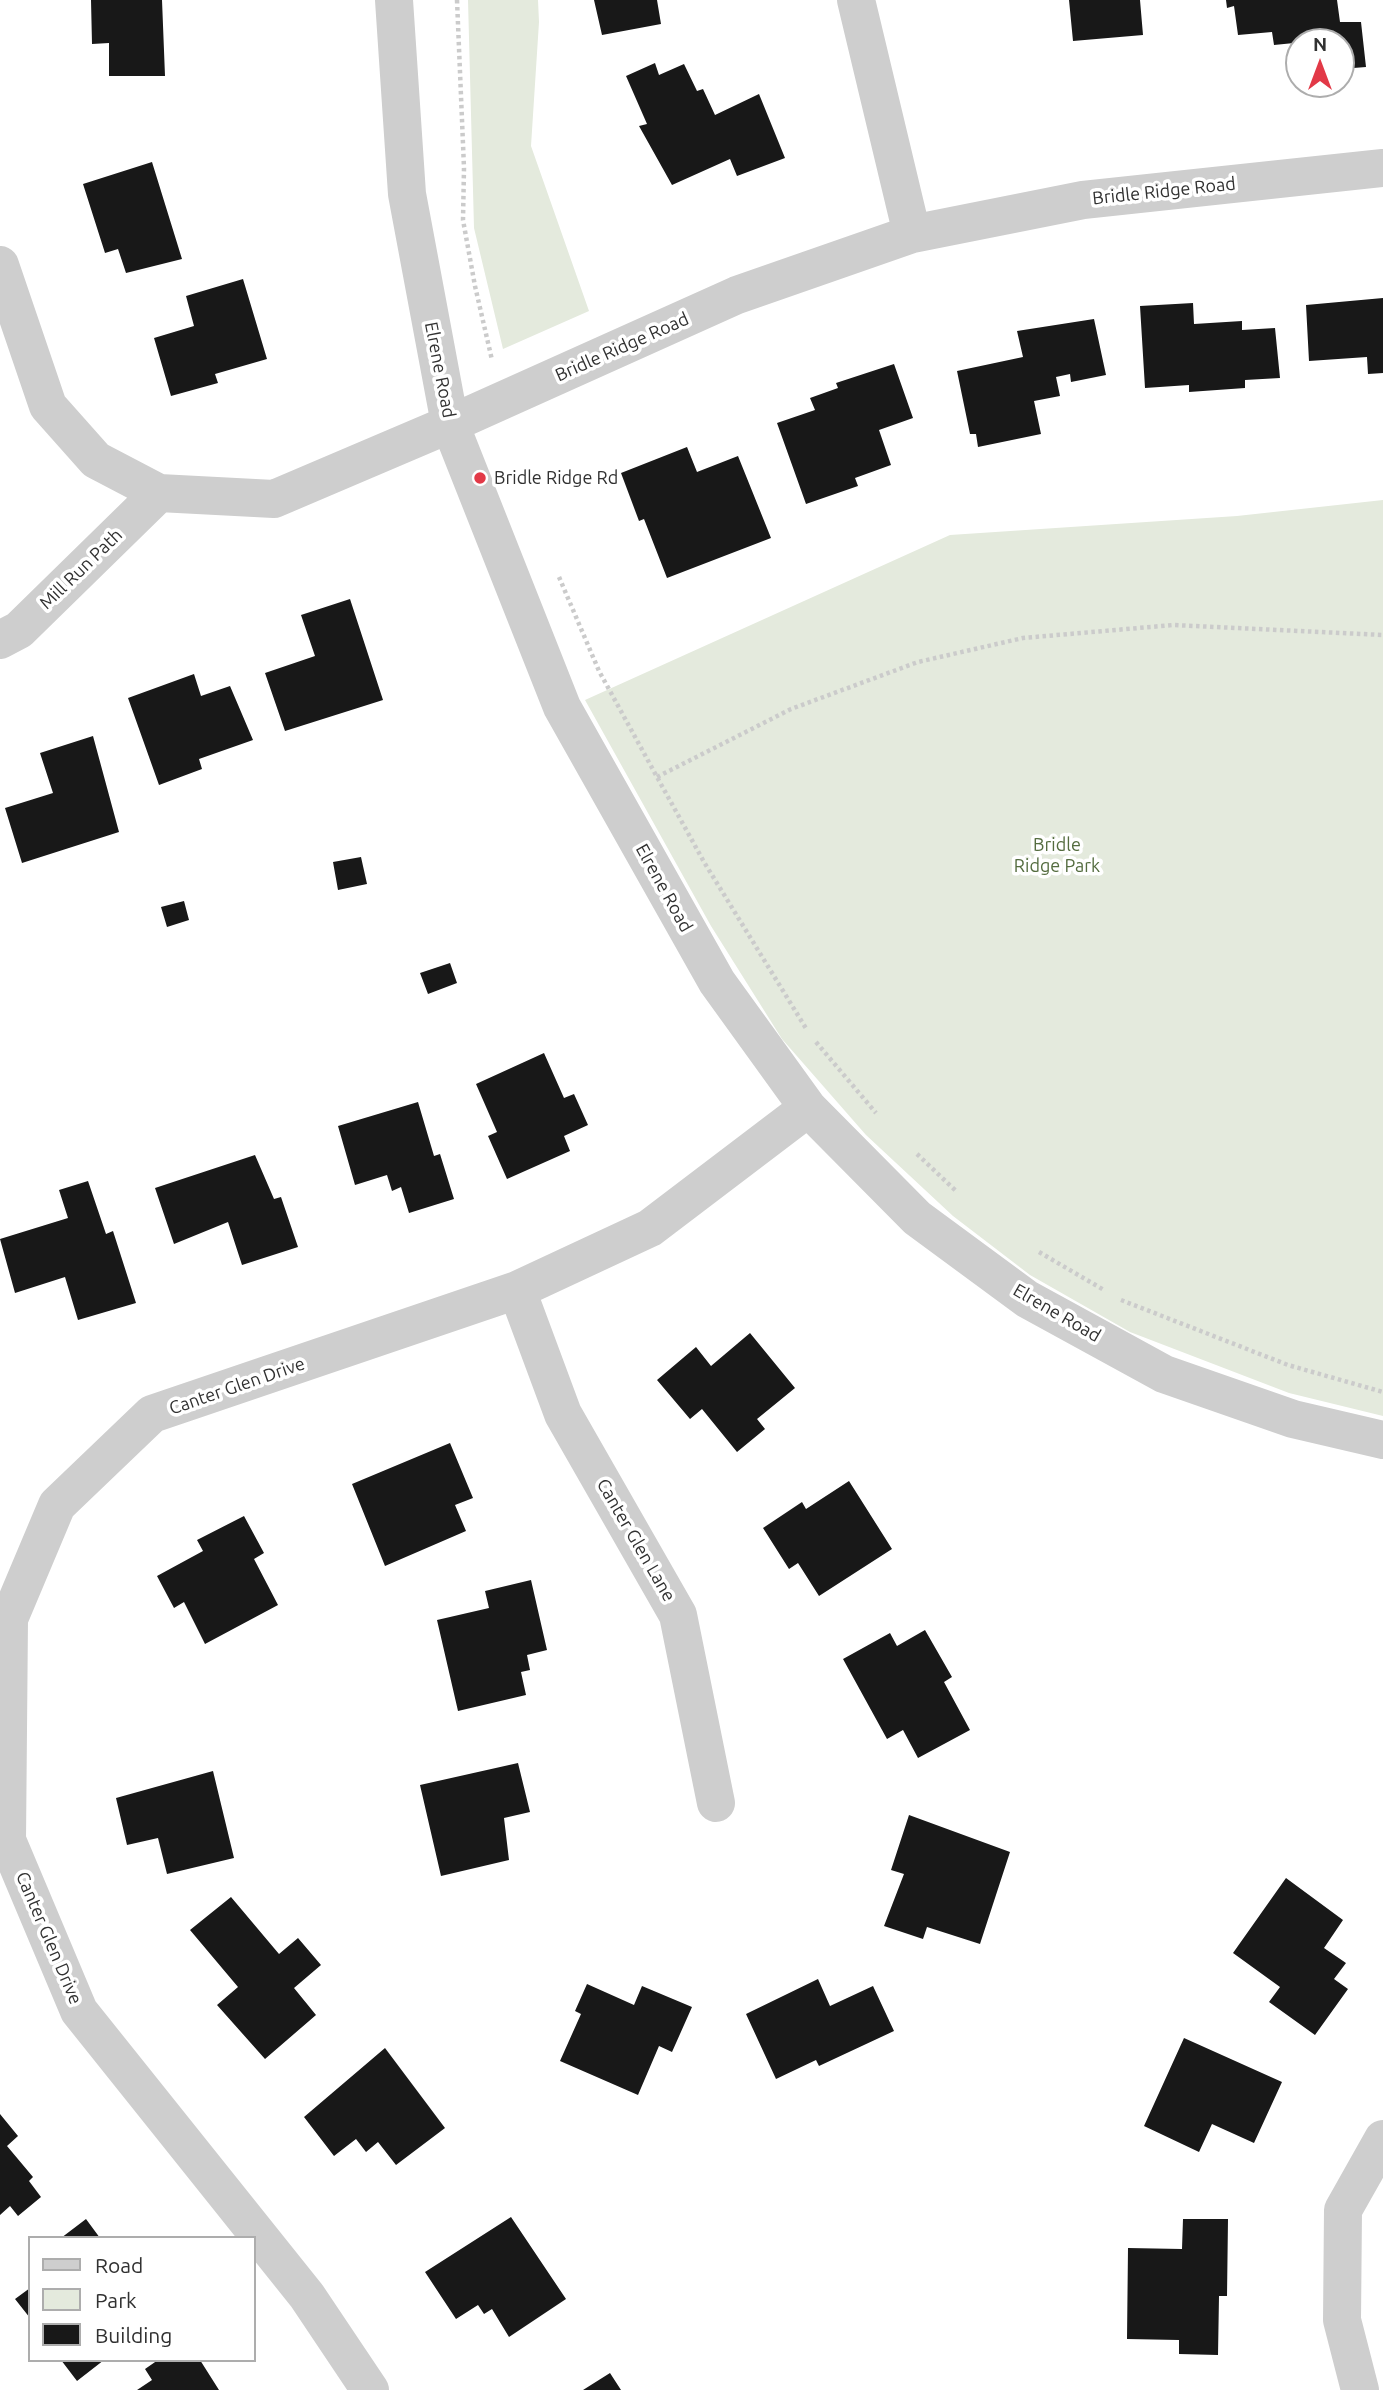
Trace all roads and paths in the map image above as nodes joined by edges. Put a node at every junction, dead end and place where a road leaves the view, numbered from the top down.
1 (394, 0) edge
2 (457, 0) edge
3 (856, 0) edge
4 (1383, 168) edge
5 (912, 234) junction
6 (0, 265) edge
7 (499, 402) junction
8 (450, 424) junction
9 (159, 493) junction
10 (558, 575) dead end
11 (1383, 635) edge
12 (0, 640) edge
13 (657, 777) junction
14 (808, 1108) junction
15 (878, 1115) dead end
16 (913, 1150) dead end
17 (957, 1192) dead end
18 (1037, 1251) dead end
19 (517, 1290) junction
20 (1383, 1392) edge
21 (1383, 1440) edge
22 (4, 1618) edge
23 (716, 1803) dead end
24 (1383, 2139) edge
25 (370, 2390) edge
26 (1360, 2390) edge

1 - 8 street, Elrene Road
2 - 7 path
3 - 5 street
4 - 5 street, Bridle Ridge Road
5 - 7 street, Bridle Ridge Road
6 - 9 street, Bridle Ridge Road
7 - 8 street, Bridle Ridge Road
8 - 9 street, Bridle Ridge Road
8 - 14 street, Elrene Road
9 - 12 street, Mill Run Path
10 - 13 path
11 - 13 path
13 - 15 path
14 - 19 street, Canter Glen Drive
14 - 21 street, Elrene Road
16 - 17 path
18 - 20 path
19 - 22 street, Canter Glen Drive
19 - 23 street, Canter Glen Lane
22 - 25 street, Canter Glen Drive
24 - 26 street

